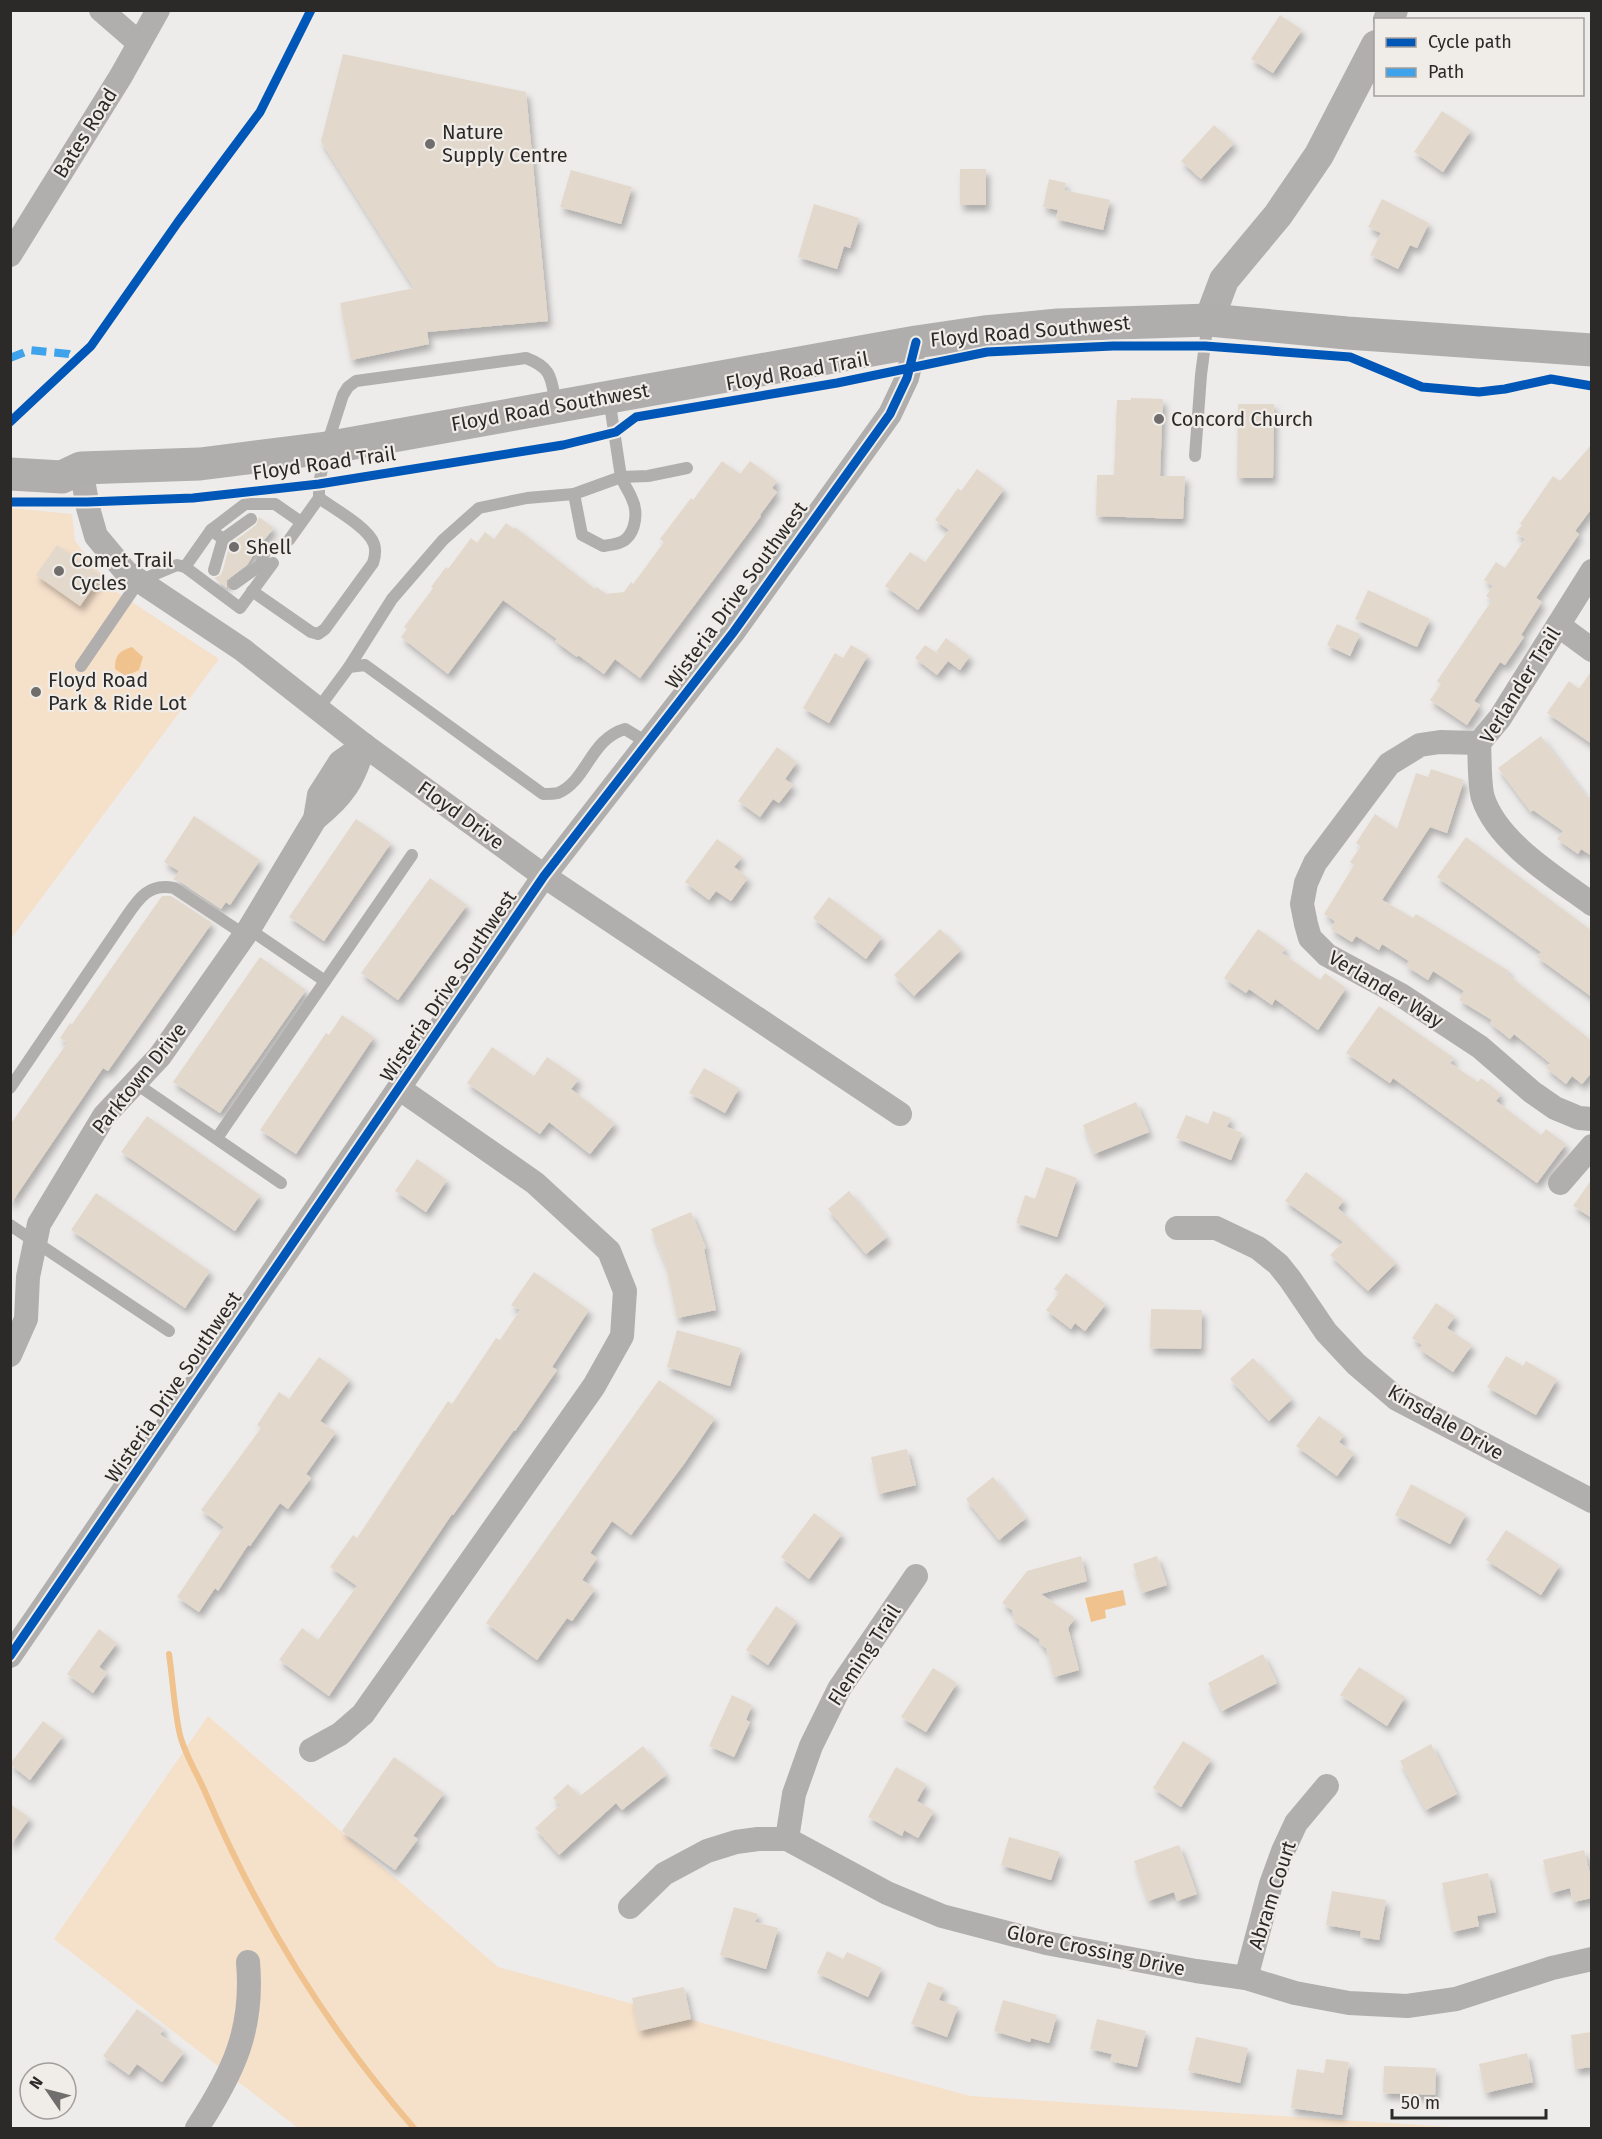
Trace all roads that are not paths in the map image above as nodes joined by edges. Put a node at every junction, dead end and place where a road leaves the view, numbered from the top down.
1 (101, 10) edge
2 (158, 10) edge
3 (139, 43) junction
4 (1374, 49) edge
5 (10, 255) edge
6 (1209, 320) junction
7 (916, 342) junction
8 (1592, 350) edge
9 (609, 396) junction
10 (556, 406) junction
11 (326, 448) junction
12 (10, 453) edge
13 (1195, 456) dead end
14 (81, 468) junction
15 (687, 468) dead end
16 (10, 474) edge
17 (621, 477) junction
18 (574, 494) junction
19 (319, 498) junction
20 (251, 519) dead end
21 (301, 522) junction
22 (211, 530) junction
23 (240, 534) dead end
24 (223, 539) junction
25 (289, 540) dead end
26 (262, 549) dead end
27 (228, 552) dead end
28 (247, 565) dead end
29 (268, 566) junction
30 (185, 567) junction
31 (214, 570) dead end
32 (1592, 571) edge
33 (139, 581) junction
34 (234, 584) dead end
35 (252, 591) junction
36 (1558, 625) junction
37 (1592, 650) edge
38 (81, 666) dead end
39 (349, 668) junction
40 (318, 709) junction
41 (648, 743) junction
42 (1479, 743) junction
43 (364, 745) junction
44 (412, 855) dead end
45 (544, 876) junction
46 (1592, 904) edge
47 (247, 932) junction
48 (325, 981) junction
49 (135, 1083) junction
50 (10, 1088) edge
51 (400, 1089) junction
52 (900, 1114) dead end
53 (1592, 1119) edge
54 (217, 1138) junction
55 (1592, 1146) edge
56 (281, 1183) dead end
57 (1560, 1184) dead end
58 (10, 1225) edge
59 (1177, 1228) dead end
60 (35, 1242) junction
61 (169, 1331) dead end
62 (10, 1355) edge
63 (1592, 1501) edge
64 (916, 1576) dead end
65 (10, 1656) edge
66 (311, 1750) dead end
67 (1327, 1786) dead end
68 (787, 1839) junction
69 (630, 1907) dead end
70 (1592, 1959) edge
71 (248, 1962) dead end
72 (1246, 1978) junction
73 (197, 2128) edge

1 - 3 street
2 - 3 street, Bates Road
3 - 5 street, Bates Road
4 - 6 street
6 - 7 main road, Floyd Road Southwest
6 - 8 main road, Floyd Road Southwest
6 - 13 lane
7 - 9 main road, Floyd Road Southwest
7 - 41 street, Wisteria Drive Southwest
9 - 10 main road, Floyd Road Southwest
9 - 17 lane
10 - 11 main road, Floyd Road Southwest
10 - 11 lane
11 - 14 main road, Floyd Road Southwest
11 - 19 lane
12 - 14 main road, Floyd Road Southwest
14 - 16 main road, Floyd Road Southwest
14 - 33 street, Floyd Drive
15 - 17 lane
17 - 18 lane
17 - 18 lane
18 - 39 lane
19 - 21 lane
19 - 35 lane
20 - 24 lane
21 - 22 lane
21 - 25 lane
22 - 24 lane
22 - 30 lane
23 - 24 lane
24 - 27 lane
24 - 31 lane
26 - 29 lane
28 - 29 lane
29 - 34 lane
29 - 35 lane
30 - 33 lane
30 - 35 lane
32 - 36 street, Verlander Trail
33 - 38 lane
33 - 40 street, Floyd Drive
36 - 37 street
36 - 42 street, Verlander Trail
39 - 40 lane
39 - 41 lane
40 - 43 street, Floyd Drive
41 - 45 street, Wisteria Drive Southwest
42 - 46 street, Verlander Trail
42 - 53 street, Verlander Way
43 - 45 street, Floyd Drive
43 - 47 street, Parktown Drive
44 - 48 lane
45 - 51 street, Wisteria Drive Southwest
45 - 52 street, Floyd Drive
47 - 48 lane
47 - 49 street, Parktown Drive
47 - 50 lane
48 - 54 lane
49 - 54 lane
49 - 60 street, Parktown Drive
51 - 65 street, Wisteria Drive Southwest
51 - 66 street
54 - 56 lane
55 - 57 street
58 - 60 lane
59 - 63 street, Kinsdale Drive
60 - 61 lane
60 - 62 street, Parktown Drive
64 - 68 street, Fleming Trail
67 - 72 street, Abram Court
68 - 69 street, Glore Crossing Drive
68 - 72 street, Glore Crossing Drive
70 - 72 street, Glore Crossing Drive
71 - 73 street

